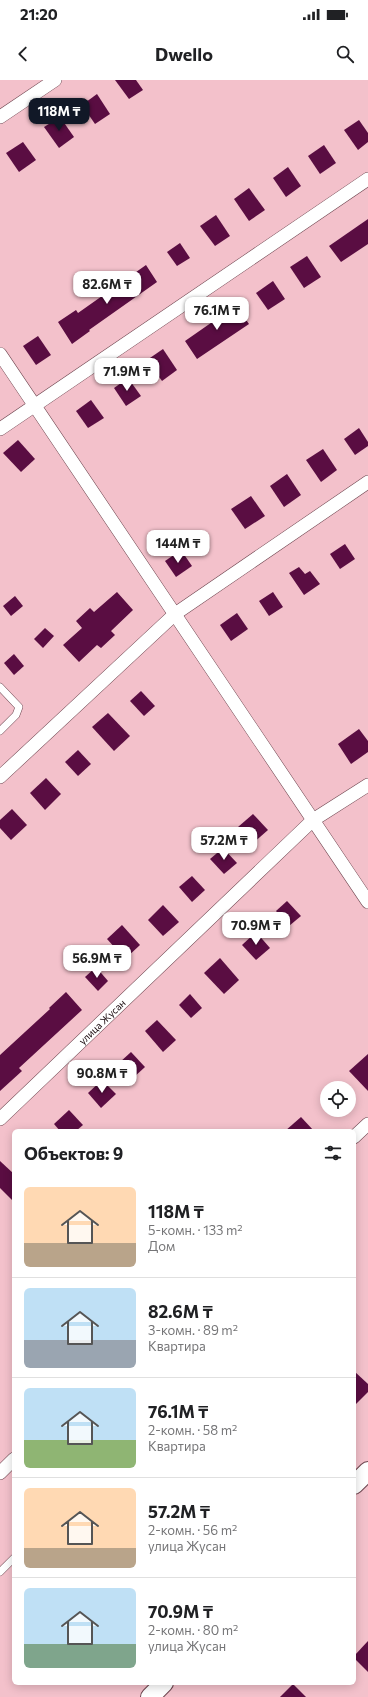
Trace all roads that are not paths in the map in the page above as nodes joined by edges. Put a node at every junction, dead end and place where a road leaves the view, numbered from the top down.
1 (55, 80) edge
2 (0, 117) edge
3 (368, 178) edge
4 (0, 354) edge
5 (34, 404) junction
6 (0, 429) edge
7 (368, 482) edge
8 (175, 614) junction
9 (0, 687) edge
10 (0, 730) edge
11 (0, 777) edge
12 (368, 784) edge
13 (313, 820) junction
14 (368, 902) edge
15 (0, 1119) edge
16 (368, 1124) edge
17 (356, 1135) edge
18 (12, 1461) edge
19 (368, 1471) edge
20 (0, 1472) edge
21 (356, 1484) edge
22 (12, 1560) edge
23 (0, 1572) edge
24 (162, 1685) edge
25 (150, 1697) edge

1 - 2 street
3 - 5 street
4 - 5 street
5 - 6 street
5 - 8 street
7 - 8 street
8 - 11 street
8 - 13 street
9 - 10 lane
12 - 13 street, улица Жусан
13 - 14 street
13 - 15 street, улица Жусан
16 - 17 street
18 - 20 street
19 - 21 street
22 - 23 lane
24 - 25 street

